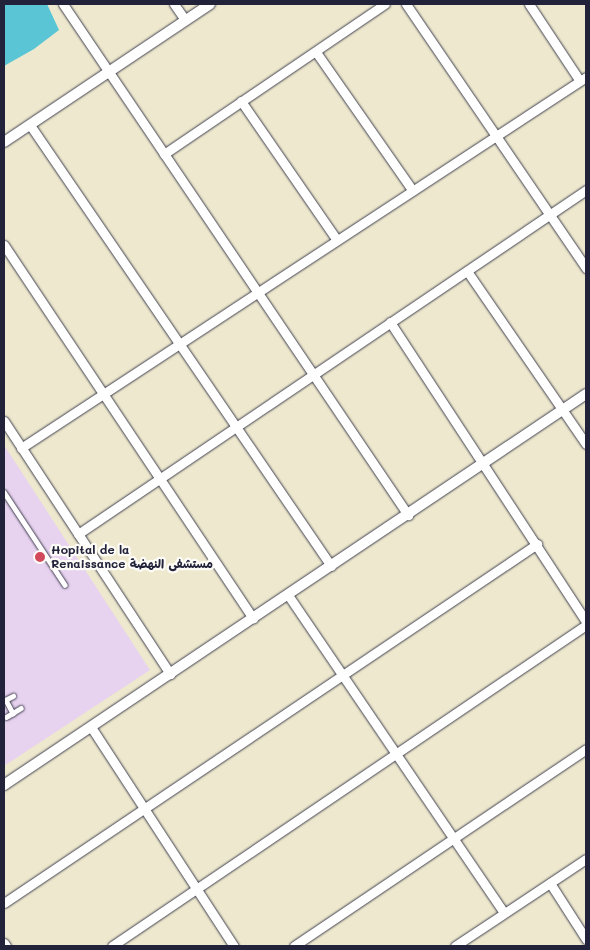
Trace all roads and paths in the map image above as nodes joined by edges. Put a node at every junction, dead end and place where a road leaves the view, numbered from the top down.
1 (63, 4) edge
2 (174, 4) edge
3 (210, 4) edge
4 (385, 4) edge
5 (406, 4) edge
6 (529, 4) edge
7 (185, 20) junction
8 (316, 52) junction
9 (109, 72) junction
10 (583, 79) edge
11 (242, 101) junction
12 (30, 125) junction
13 (495, 135) junction
14 (4, 142) edge
15 (164, 154) junction
16 (586, 190) edge
17 (413, 191) junction
18 (549, 213) junction
19 (337, 240) junction
20 (4, 245) edge
21 (586, 268) edge
22 (467, 271) junction
23 (257, 294) junction
24 (390, 322) junction
25 (180, 344) junction
26 (312, 375) junction
27 (104, 394) junction
28 (586, 394) edge
29 (563, 410) junction
30 (4, 421) edge
31 (236, 427) junction
32 (586, 444) edge
33 (21, 448) junction
34 (483, 464) junction
35 (160, 478) junction
36 (4, 492) edge
37 (408, 515) junction
38 (78, 534) junction
39 (537, 544) junction
40 (331, 566) junction
41 (65, 585) dead end
42 (288, 595) junction
43 (252, 620) junction
44 (586, 624) edge
45 (170, 674) junction
46 (342, 675) junction
47 (13, 696) dead end
48 (5, 700) edge
49 (21, 708) dead end
50 (13, 713) junction
51 (6, 717) dead end
52 (90, 727) junction
53 (586, 749) edge
54 (397, 755) junction
55 (4, 785) edge
56 (144, 811) junction
57 (453, 838) junction
58 (586, 859) edge
59 (550, 883) junction
60 (196, 890) junction
61 (4, 903) edge
62 (504, 913) junction
63 (586, 939) edge
64 (4, 943) edge
65 (6, 946) edge
66 (112, 946) edge
67 (234, 946) edge
68 (294, 946) edge
69 (455, 946) edge

1 - 9 street
2 - 7 street
3 - 7 street
4 - 8 street
5 - 13 street
6 - 10 street
7 - 9 street
8 - 11 street
8 - 17 street
9 - 12 street
9 - 15 street
10 - 13 street
11 - 15 street
11 - 19 street
12 - 14 street
12 - 25 street
13 - 17 street
13 - 18 street
15 - 23 street
16 - 18 street
17 - 19 street
18 - 21 street
18 - 22 street
19 - 23 street
20 - 27 street
22 - 24 street
22 - 29 street
23 - 25 street
23 - 26 street
24 - 26 street
24 - 34 street
25 - 27 street
25 - 31 street
26 - 31 street
26 - 37 street
27 - 33 street
27 - 35 street
28 - 29 street
29 - 32 street
29 - 34 street
30 - 33 street
31 - 35 street
31 - 40 street
33 - 38 street
34 - 37 street
34 - 39 street
35 - 38 street
35 - 43 street
36 - 41 lane
37 - 40 street
38 - 45 street
39 - 44 street
39 - 46 street
40 - 42 street
42 - 43 street
42 - 46 street
43 - 45 street
44 - 54 street
45 - 52 street
46 - 54 street
46 - 56 street
47 - 48 lane
48 - 50 lane
49 - 50 lane
50 - 51 lane
52 - 55 street
52 - 56 street
53 - 57 street
54 - 57 street
54 - 60 street
56 - 60 street
56 - 61 street
57 - 62 street
57 - 68 street
58 - 59 street
59 - 62 street
59 - 63 street
60 - 66 street
60 - 67 street
62 - 69 street
64 - 65 street

